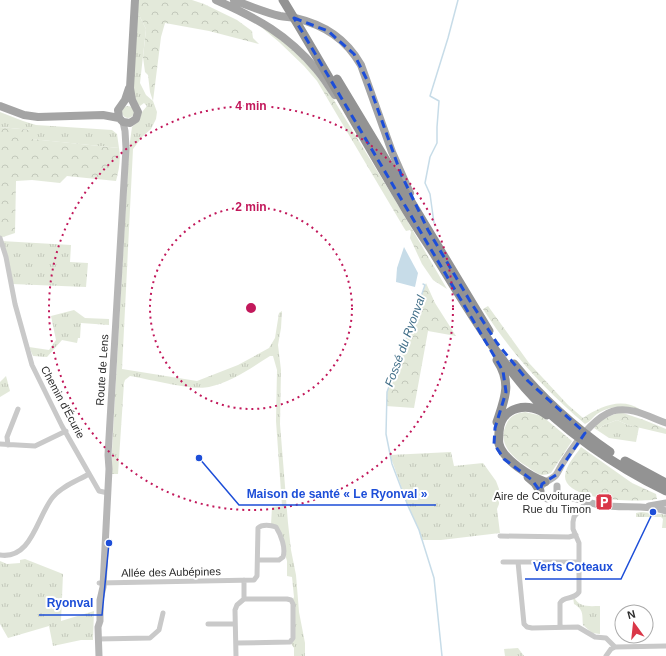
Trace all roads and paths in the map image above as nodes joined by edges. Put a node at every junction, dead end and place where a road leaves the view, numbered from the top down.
1 (135, 0) edge
2 (216, 0) edge
3 (234, 0) edge
4 (283, 0) edge
5 (290, 0) edge
6 (299, 20) junction
7 (130, 88) junction
8 (122, 104) junction
9 (134, 104) junction
10 (0, 106) edge
11 (349, 113) junction
12 (121, 120) junction
13 (132, 122) junction
14 (126, 141) junction
15 (428, 230) junction
16 (0, 238) edge
17 (470, 314) junction
18 (18, 409) dead end
19 (666, 423) edge
20 (66, 431) junction
21 (0, 444) edge
22 (8, 445) junction
23 (641, 470) junction
24 (631, 471) junction
25 (89, 474) junction
26 (556, 475) junction
27 (666, 479) edge
28 (547, 481) junction
29 (666, 483) edge
30 (556, 485) junction
31 (540, 491) junction
32 (666, 491) edge
33 (106, 493) junction
34 (571, 497) junction
35 (554, 498) junction
36 (586, 502) junction
37 (666, 503) edge
38 (643, 508) junction
39 (666, 511) edge
40 (576, 535) junction
41 (500, 536) dead end
42 (0, 554) edge
43 (258, 560) junction
44 (503, 562) dead end
45 (518, 562) junction
46 (579, 562) junction
47 (244, 580) junction
48 (101, 583) junction
49 (244, 599) junction
50 (163, 613) dead end
51 (208, 624) dead end
52 (235, 624) junction
53 (560, 627) junction
54 (100, 639) junction
55 (236, 643) junction
56 (666, 646) edge
57 (615, 647) junction
58 (100, 656) edge
59 (236, 656) edge
60 (606, 656) edge

1 - 7 main road
2 - 11 main road
3 - 15 main road
4 - 6 highway
5 - 6 highway
6 - 11 highway
6 - 15 highway
7 - 8 main road
7 - 9 main road
8 - 9 main road
8 - 12 main road
9 - 13 main road
10 - 12 main road
11 - 17 highway
12 - 13 main road
12 - 14 main road, Route de Lens
13 - 14 main road
14 - 33 main road, Route de Lens
15 - 23 highway
16 - 20 street, Chemin d'Écurie
17 - 24 highway
17 - 31 highway
18 - 22 street
19 - 26 main road
20 - 22 street
20 - 25 street, Chemin d'Écurie
21 - 22 street
23 - 27 highway
23 - 29 highway
24 - 28 highway
24 - 32 highway
25 - 33 street, Chemin d'Écurie
25 - 42 street
26 - 28 main road
26 - 30 main road
28 - 30 main road
28 - 31 main road
30 - 34 main road
30 - 35 main road
31 - 35 main road
33 - 48 main road, Route de Lens
34 - 35 main road
34 - 36 main road
36 - 38 main road
36 - 40 street
37 - 38 main road
38 - 39 main road
40 - 41 street
40 - 46 street
43 - 43 street
43 - 47 street
44 - 45 street
45 - 46 street
45 - 53 street
46 - 53 street
47 - 48 street, Allée des Aubépines
47 - 49 street
48 - 54 main road, Route de Lens
49 - 52 street
49 - 55 street
50 - 54 street
51 - 52 street
52 - 55 street
53 - 57 street
54 - 58 main road, Route de Lens
55 - 59 street
56 - 57 street
57 - 60 street

